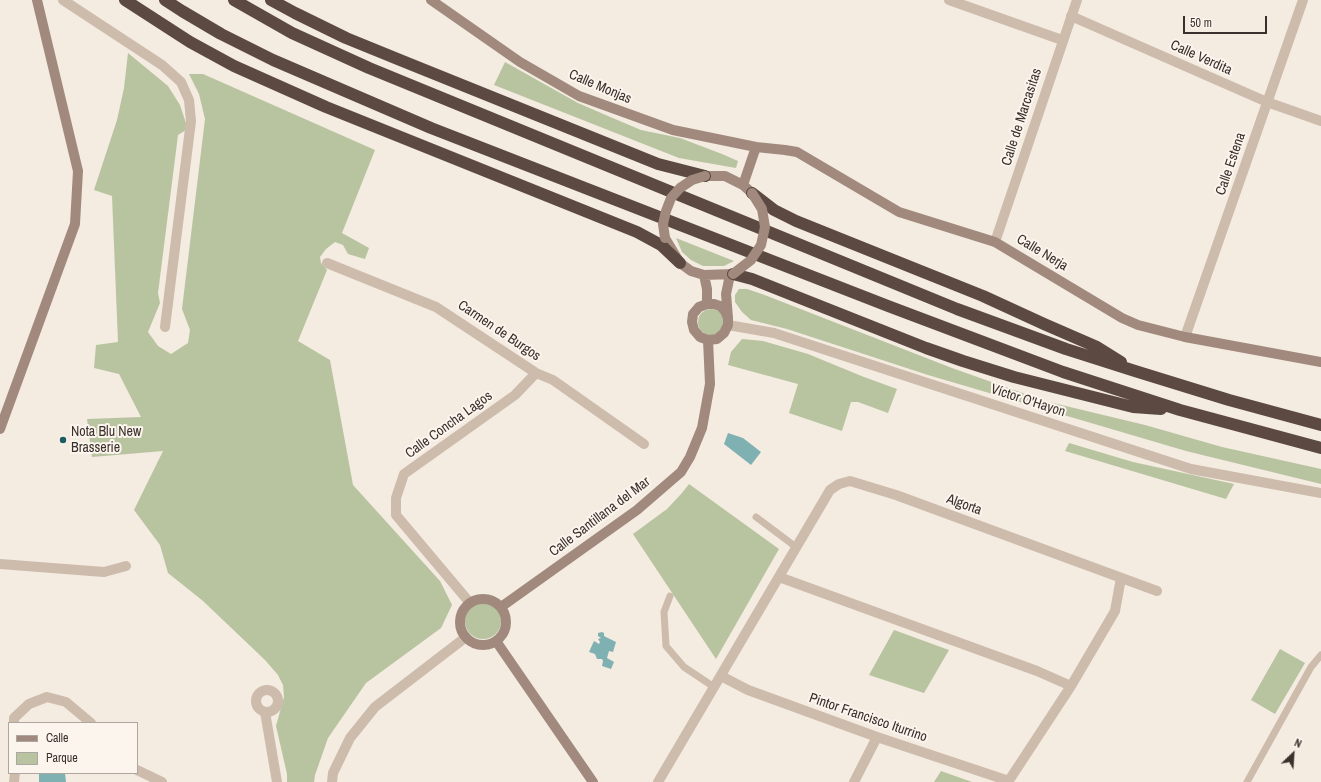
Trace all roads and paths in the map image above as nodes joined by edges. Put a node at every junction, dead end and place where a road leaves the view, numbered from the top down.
1 (36, 0) edge
2 (63, 0) edge
3 (125, 0) edge
4 (165, 0) edge
5 (234, 0) edge
6 (271, 0) edge
7 (431, 0) edge
8 (949, 0) edge
9 (1077, 0) edge
10 (1303, 0) edge
11 (1071, 16) junction
12 (1062, 40) junction
13 (1267, 102) junction
14 (1321, 121) edge
15 (756, 147) junction
16 (705, 176) junction
17 (743, 184) junction
18 (752, 193) junction
19 (995, 242) junction
20 (327, 263) dead end
21 (680, 263) junction
22 (731, 274) junction
23 (704, 275) junction
24 (707, 304) junction
25 (728, 322) junction
26 (165, 327) dead end
27 (1185, 337) junction
28 (708, 340) junction
29 (1321, 362) edge
30 (1135, 371) junction
31 (536, 373) junction
32 (1180, 410) junction
33 (1321, 425) edge
34 (0, 430) edge
35 (644, 444) dead end
36 (1321, 448) edge
37 (1321, 493) edge
38 (756, 517) dead end
39 (794, 550) junction
40 (0, 564) edge
41 (126, 566) dead end
42 (779, 577) junction
43 (1121, 578) junction
44 (1158, 591) dead end
45 (670, 596) dead end
46 (470, 603) junction
47 (501, 607) junction
48 (466, 637) junction
49 (496, 641) junction
50 (1321, 655) edge
51 (721, 676) junction
52 (1071, 686) junction
53 (714, 688) junction
54 (264, 712) dead end
55 (14, 722) edge
56 (89, 722) edge
57 (877, 737) junction
58 (138, 770) edge
59 (162, 782) edge
60 (277, 782) edge
61 (332, 782) edge
62 (593, 782) edge
63 (658, 782) edge
64 (854, 782) edge
65 (1008, 782) edge
66 (1247, 782) edge

1 - 34 street
2 - 26 street
3 - 21 highway
4 - 32 highway
5 - 30 highway
6 - 16 highway
7 - 15 street, Calle Monjas
8 - 12 street
9 - 11 street, Calle de Marcasitas
10 - 13 street, Calle Estena
11 - 12 street, Calle de Marcasitas
11 - 13 street, Calle Verdita
12 - 19 street, Calle de Marcasitas
13 - 14 street, Calle Verdita
13 - 27 street, Calle Estena
15 - 17 street
15 - 19 street, Calle Nerja
16 - 17 street
16 - 21 street, bridge
17 - 18 street
18 - 22 street, bridge
18 - 30 highway
19 - 27 street, Calle Nerja
20 - 31 street, Carmen de Burgos
21 - 23 street
22 - 23 street
22 - 25 street
22 - 32 highway
23 - 24 street
24 - 25 street
24 - 28 street
25 - 28 street
25 - 37 street, Víctor O'Hayon
27 - 29 street, Calle Nerja
28 - 47 street, Calle Santillana del Mar
30 - 33 highway
31 - 35 street, Carmen de Burgos
31 - 46 street, Calle Concha Lagos
32 - 36 highway
38 - 39 lane
39 - 42 street, Algorta
39 - 43 street, Algorta
40 - 41 street
42 - 51 street, Algorta
42 - 52 street
43 - 44 street, Algorta
43 - 52 street
45 - 53 lane
46 - 47 street
46 - 48 street
47 - 49 street
48 - 49 street
48 - 61 street
49 - 62 street
50 - 66 lane
51 - 53 street, Algorta
51 - 57 street, Pintor Francisco Iturrino
52 - 65 street
53 - 63 street, Algorta
54 - 60 street
55 - 56 street
57 - 64 street
57 - 65 street, Pintor Francisco Iturrino
58 - 59 street

